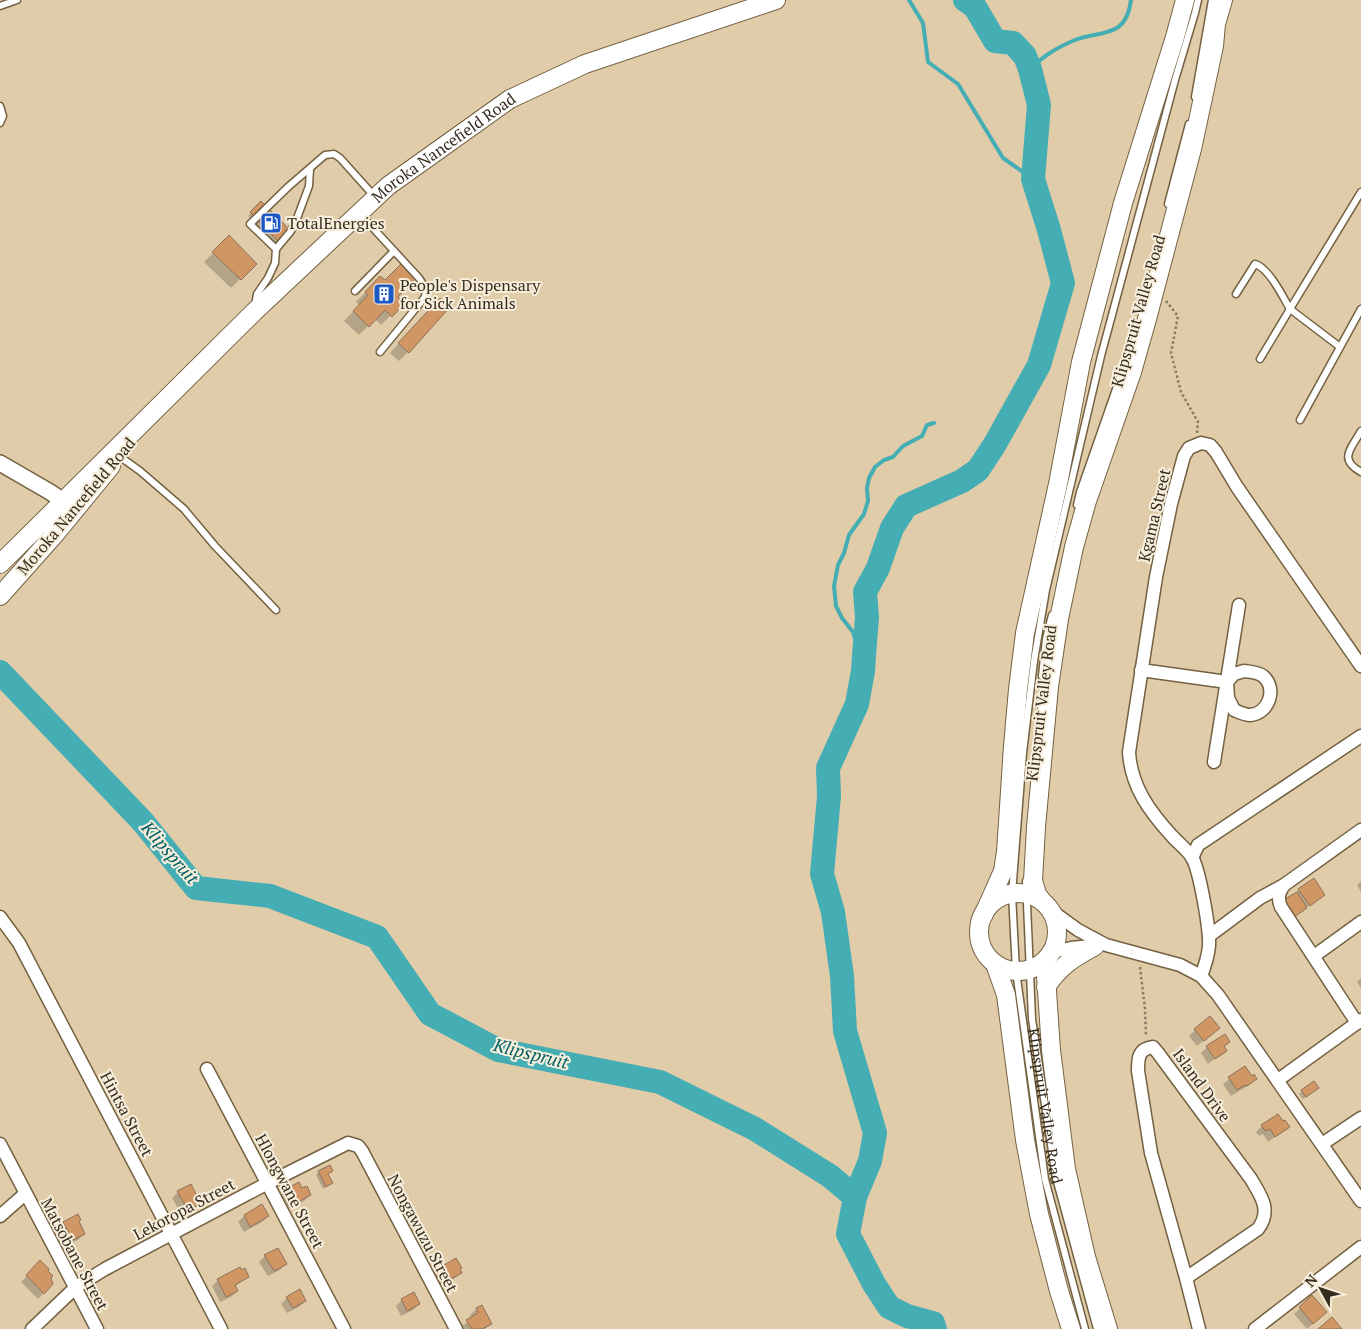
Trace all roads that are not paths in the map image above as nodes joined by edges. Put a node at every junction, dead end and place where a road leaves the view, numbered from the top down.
1 (16, 0) edge
2 (776, 0) edge
3 (1185, 0) edge
4 (1198, 0) edge
5 (1212, 0) edge
6 (1224, 0) edge
7 (0, 6) edge
8 (1194, 105) dead end
9 (0, 106) edge
10 (1191, 114) dead end
11 (0, 123) edge
12 (310, 168) junction
13 (1361, 192) edge
14 (375, 198) junction
15 (1167, 210) dead end
16 (359, 213) junction
17 (276, 249) junction
18 (394, 251) junction
19 (355, 291) dead end
20 (1236, 294) dead end
21 (1290, 308) junction
22 (1361, 309) edge
23 (254, 312) junction
24 (1133, 338) dead end
25 (1340, 347) junction
26 (380, 352) dead end
27 (1260, 360) dead end
28 (151, 414) junction
29 (1300, 420) dead end
30 (1361, 431) edge
31 (119, 456) junction
32 (0, 463) edge
33 (1361, 472) edge
34 (69, 505) junction
35 (1076, 511) dead end
36 (1074, 520) dead end
37 (0, 564) edge
38 (1059, 584) dead end
39 (0, 596) edge
40 (1239, 605) dead end
41 (276, 610) dead end
42 (1052, 612) dead end
43 (1361, 666) edge
44 (1140, 670) junction
45 (1227, 682) junction
46 (1041, 687) dead end
47 (1361, 736) edge
48 (1214, 762) dead end
49 (1361, 830) edge
50 (1192, 858) junction
51 (1026, 867) dead end
52 (1284, 885) junction
53 (1019, 894) junction
54 (1046, 905) junction
55 (0, 916) edge
56 (983, 916) junction
57 (1361, 922) edge
58 (1208, 936) junction
59 (1100, 946) junction
60 (1314, 956) junction
61 (995, 964) junction
62 (1036, 964) junction
63 (1201, 976) junction
64 (1046, 987) junction
65 (1359, 1021) edge
66 (207, 1069) dead end
67 (1278, 1080) junction
68 (1361, 1118) edge
69 (0, 1144) edge
70 (1322, 1144) junction
71 (362, 1151) joint
72 (268, 1183) junction
73 (25, 1194) junction
74 (1361, 1202) edge
75 (0, 1216) edge
76 (171, 1234) junction
77 (1361, 1247) edge
78 (1186, 1278) junction
79 (76, 1287) junction
80 (32, 1329) edge
81 (96, 1329) edge
82 (221, 1329) edge
83 (344, 1329) edge
84 (456, 1329) edge
85 (1071, 1329) edge
86 (1085, 1329) edge
87 (1097, 1329) edge
88 (1108, 1329) edge
89 (1199, 1329) edge
90 (1255, 1329) edge

1 - 7 lane
2 - 14 main road, Moroka Nancefield Road
3 - 56 main road, Klipspruit Valley Road
4 - 53 lane, Klipspruit Valley Road
5 - 8 lane
6 - 54 main road, Klipspruit Valley Road
9 - 11 lane
10 - 15 lane
12 - 14 lane
12 - 17 lane
12 - 17 lane
13 - 21 lane
14 - 16 main road, Moroka Nancefield Road
16 - 18 lane
16 - 23 main road, Moroka Nancefield Road
17 - 23 lane
18 - 19 lane
18 - 26 lane
20 - 21 lane
21 - 25 lane
21 - 27 lane
22 - 25 lane
23 - 28 main road, Moroka Nancefield Road
24 - 35 lane, Klipspruit Valley Road
25 - 29 lane
28 - 31 main road, Moroka Nancefield Road
28 - 34 main road, Moroka Nancefield Road
30 - 33 lane
31 - 34 main road, Moroka Nancefield Road
31 - 41 lane
32 - 34 street
34 - 37 main road, Moroka Nancefield Road
34 - 39 main road, Moroka Nancefield Road
36 - 38 lane
40 - 45 street
42 - 46 lane, Klipspruit Valley Road
43 - 44 street, Kgama Street
44 - 45 street
44 - 50 street, Kgama Street
45 - 48 street
47 - 50 street
49 - 52 street
50 - 58 street, Kgama Street
51 - 53 lane, Klipspruit Valley Road
52 - 58 street
52 - 60 street
53 - 54 main road
53 - 56 main road
53 - 62 lane, Klipspruit Valley Road
53 - 62 lane, Klipspruit Valley Road
54 - 59 street
54 - 62 main road
55 - 76 street, Hintsa Street
56 - 61 main road
57 - 60 street
58 - 63 street, Kgama Street
59 - 62 street
59 - 63 street
59 - 64 main road
60 - 65 street
61 - 62 main road
61 - 85 main road, Klipspruit Valley Road
62 - 64 main road, Klipspruit Valley Road
62 - 86 lane, Klipspruit Valley Road
62 - 87 lane, Klipspruit Valley Road
63 - 67 street
64 - 88 main road, Klipspruit Valley Road
65 - 67 street
66 - 72 street, Hlongwane Street
67 - 70 street
68 - 70 street
69 - 73 street, Matsobane Street
70 - 74 street
71 - 72 street, Lekoropa Street
71 - 84 street, Nongawuzu Street
72 - 76 street, Lekoropa Street
72 - 83 street, Hlongwane Street
73 - 75 street, Matsobane Street
73 - 79 street, Matsobane Street
76 - 79 street, Lekoropa Street
76 - 82 street, Hintsa Street
77 - 90 street
78 - 78 street, Island Drive
78 - 89 street, Island Drive
79 - 80 street, Lekoropa Street
79 - 81 street, Matsobane Street

